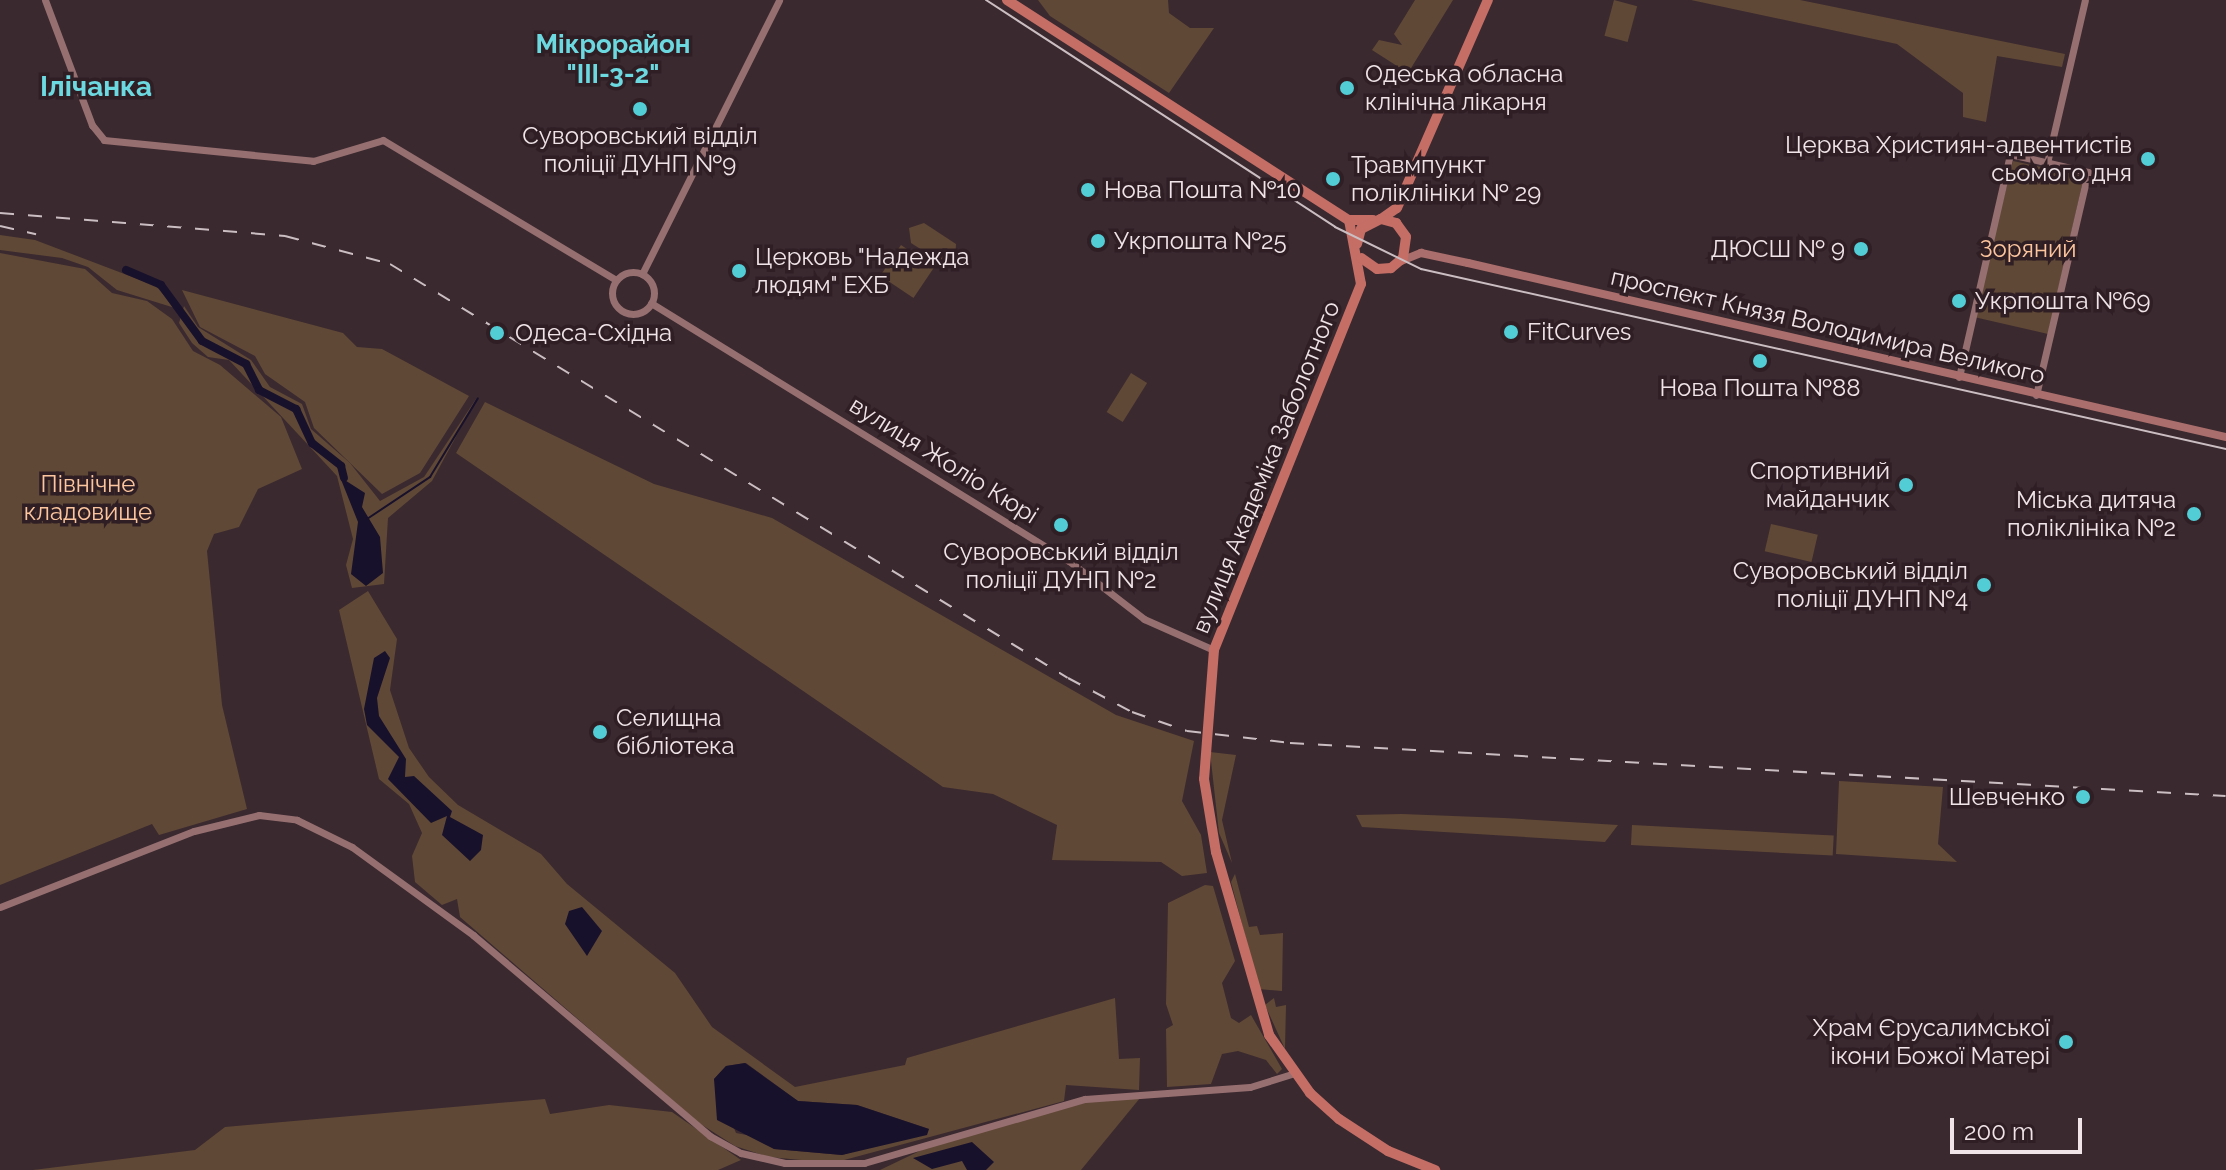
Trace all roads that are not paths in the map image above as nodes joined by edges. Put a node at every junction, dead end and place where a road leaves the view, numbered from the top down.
1 (45, 0) edge
2 (779, 0) edge
3 (1007, 0) edge
4 (1488, 0) edge
5 (2085, 0) edge
6 (2047, 163) junction
7 (1397, 208) junction
8 (1349, 220) junction
9 (1377, 220) junction
10 (1404, 233) junction
11 (1358, 250) junction
12 (1421, 253) junction
13 (1401, 261) junction
14 (1386, 269) junction
15 (642, 274) junction
16 (616, 280) junction
17 (1361, 284) junction
18 (651, 303) junction
19 (1959, 377) junction
20 (2036, 395) junction
21 (2226, 437) edge
22 (1214, 650) junction
23 (0, 907) edge
24 (1295, 1073) junction
25 (1435, 1170) edge

1 - 16 street
2 - 15 street
3 - 8 highway
4 - 7 highway
5 - 6 street
6 - 19 street
6 - 20 street
7 - 9 highway
7 - 10 highway
8 - 9 highway
8 - 11 highway
9 - 10 highway
9 - 11 highway
10 - 12 main road
10 - 13 highway
11 - 14 highway
11 - 17 highway, вулиця Академіка Заболотного
12 - 13 main road
12 - 19 main road, проспект Князя Володимира Великого
13 - 14 highway
14 - 17 highway, вулиця Академіка Заболотного
15 - 16 street
15 - 18 street
16 - 18 street
17 - 22 highway, вулиця Академіка Заболотного
18 - 22 street, вулиця Жоліо Кюрі
19 - 20 main road, проспект Князя Володимира Великого
20 - 21 main road, проспект Князя Володимира Великого
22 - 24 highway, вулиця Академіка Заболотного
23 - 24 street
24 - 25 highway, вулиця Академіка Заболотного

